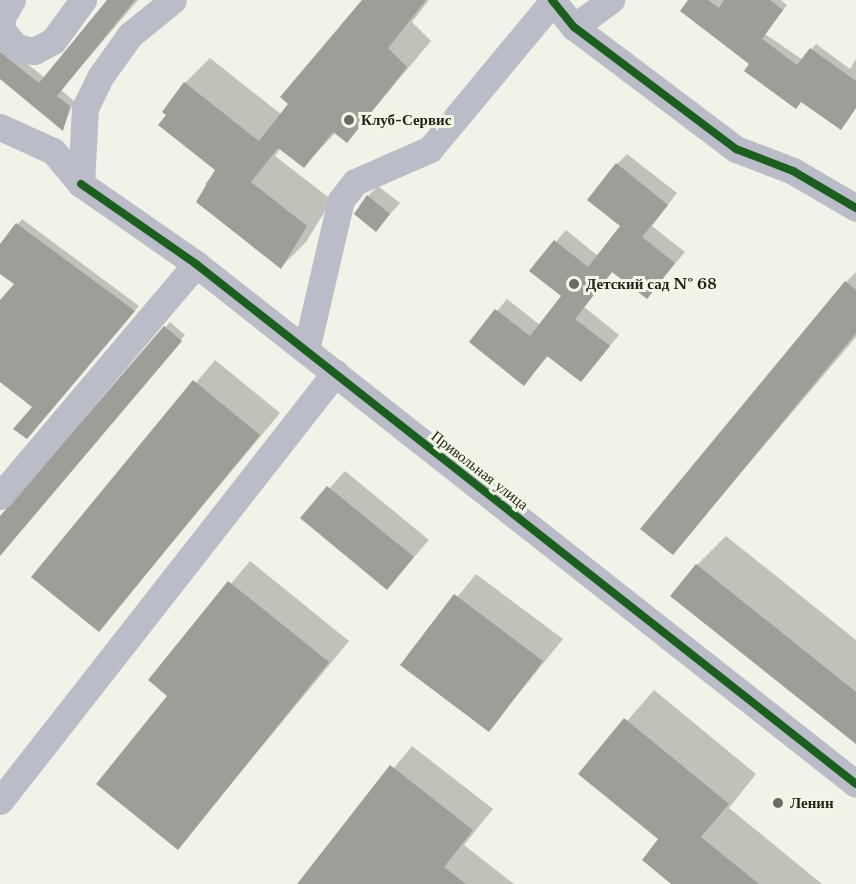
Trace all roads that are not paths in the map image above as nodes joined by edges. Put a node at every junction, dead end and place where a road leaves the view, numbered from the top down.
1 (12, 0) edge
2 (83, 0) edge
3 (173, 0) edge
4 (553, 0) edge
5 (611, 0) edge
6 (574, 27) junction
7 (0, 127) edge
8 (81, 184) junction
9 (856, 207) edge
10 (196, 264) junction
11 (306, 350) junction
12 (335, 373) junction
13 (0, 496) edge
14 (856, 784) edge
15 (0, 801) edge

1 - 2 street
3 - 8 street
4 - 6 street
4 - 11 street
5 - 6 street
6 - 9 street
7 - 8 street, Привольная улица
8 - 10 street, Привольная улица
10 - 11 street, Привольная улица
10 - 13 street
11 - 12 street, Привольная улица
12 - 14 street, Привольная улица
12 - 15 street

